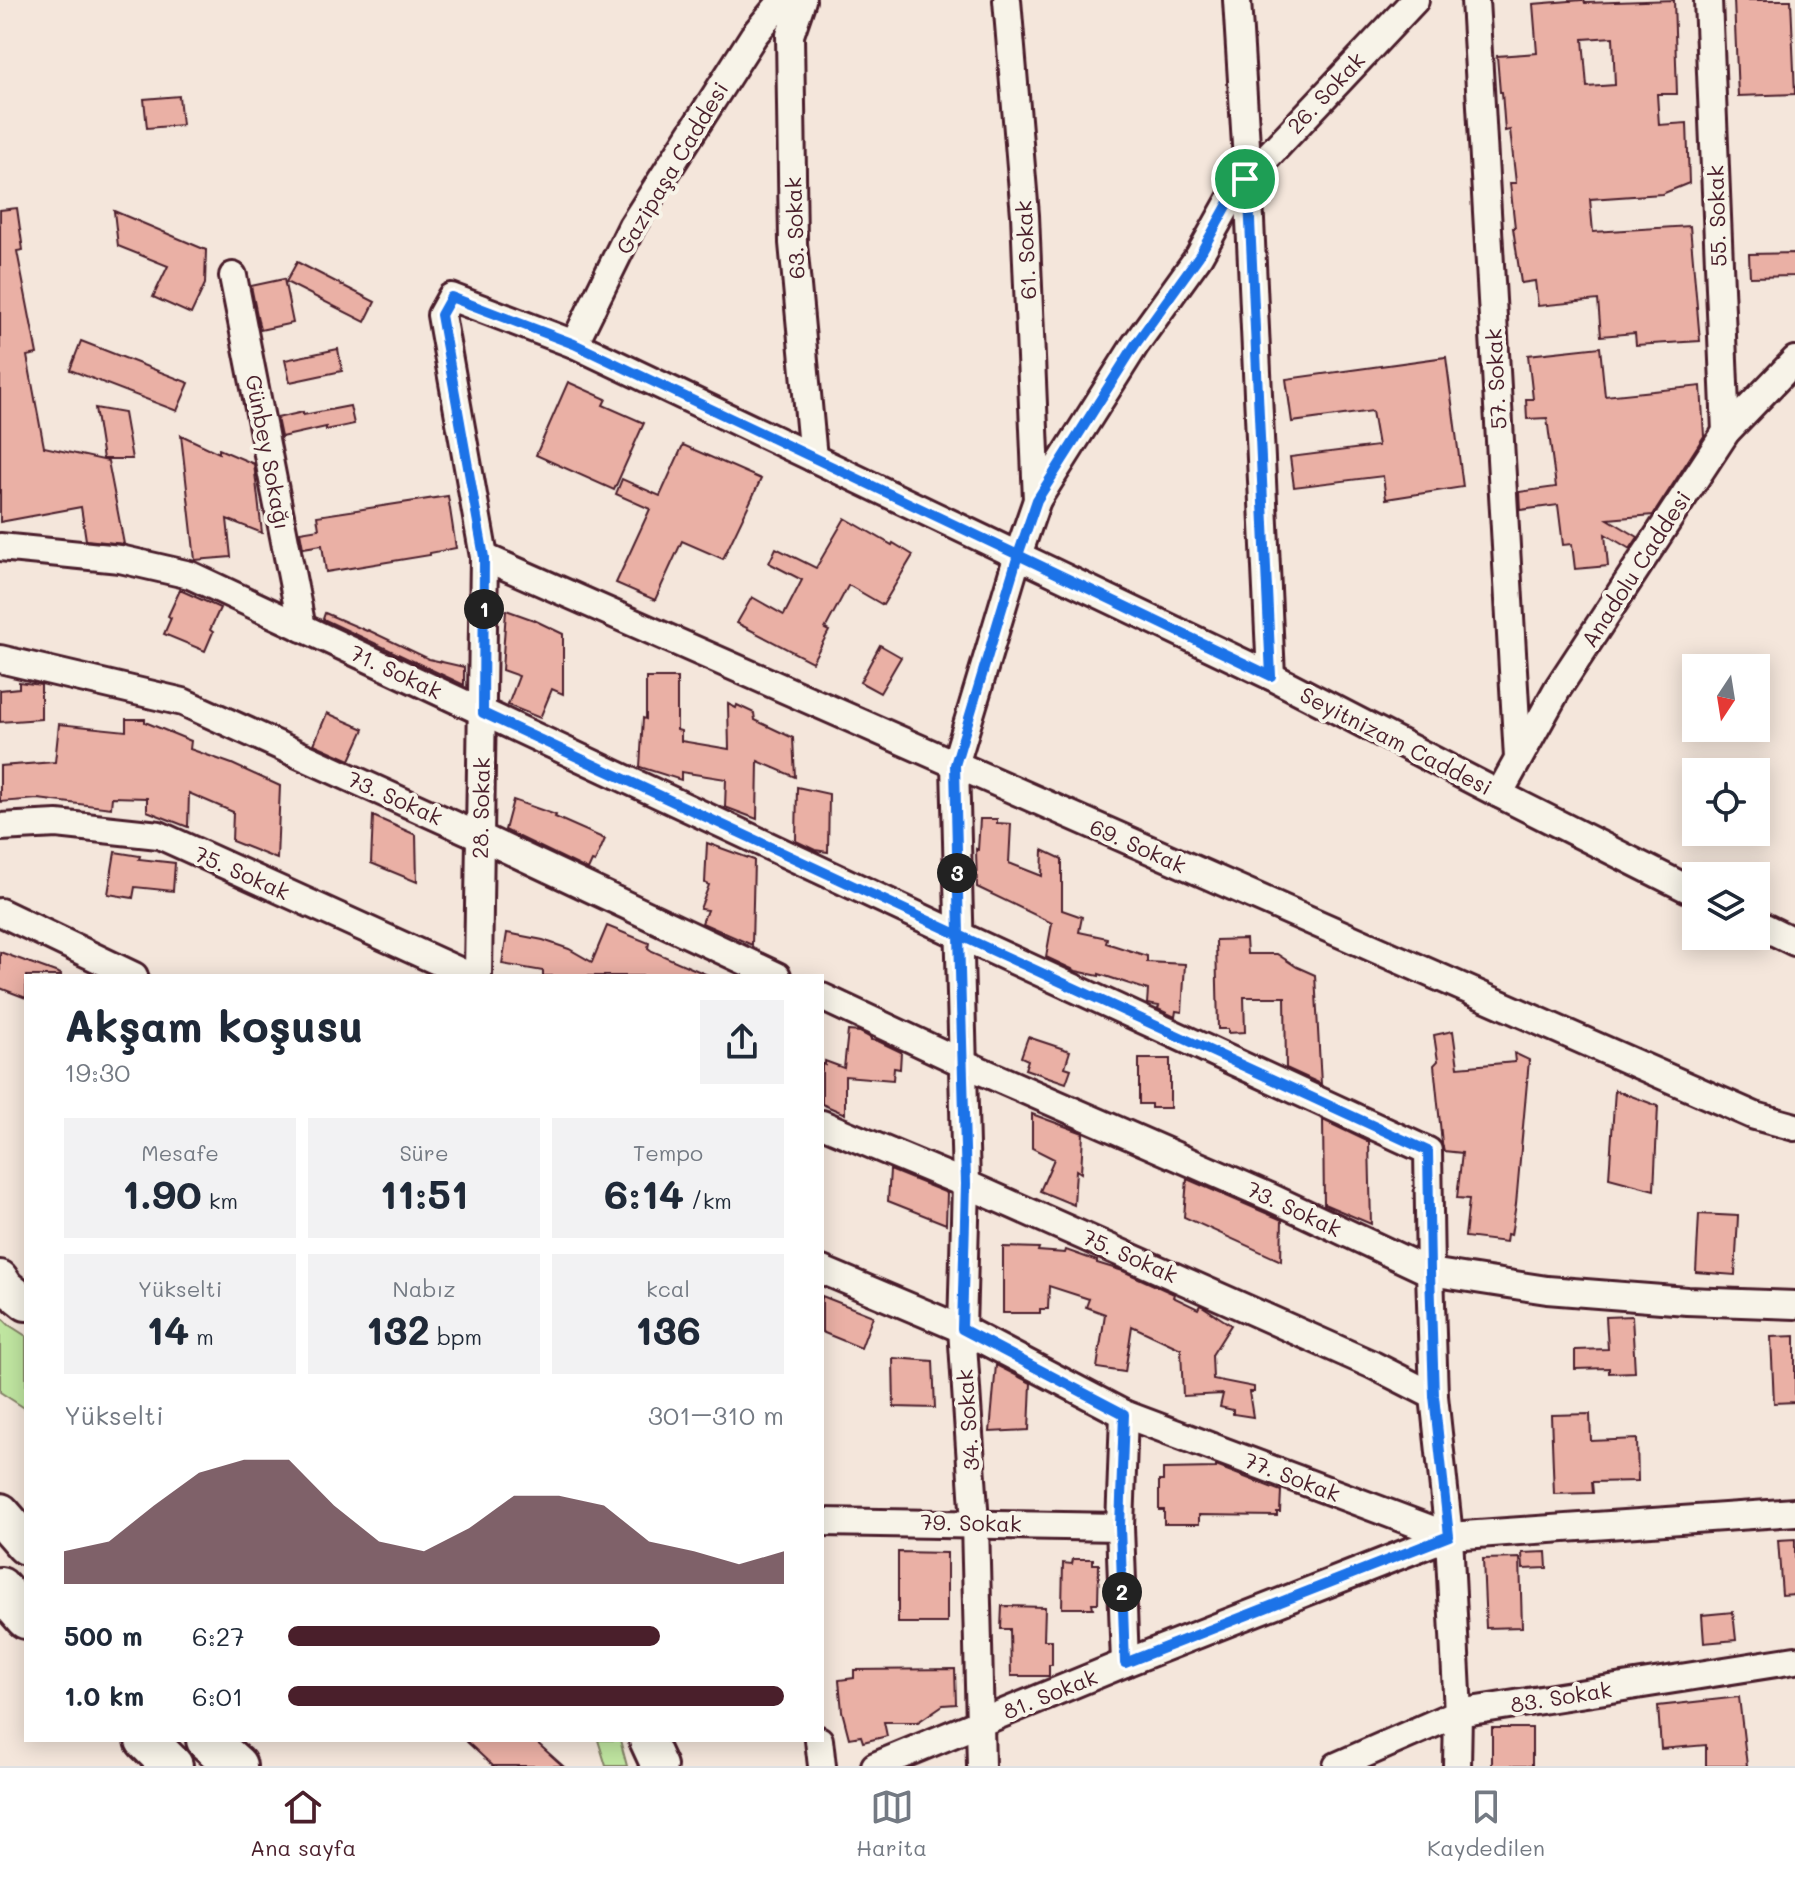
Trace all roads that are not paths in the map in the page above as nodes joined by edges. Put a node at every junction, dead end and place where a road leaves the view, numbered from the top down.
1 (783, 0) edge
2 (802, 0) edge
3 (1007, 0) edge
4 (1237, 0) edge
5 (1415, 0) edge
6 (1475, 0) edge
7 (1708, 0) edge
8 (1248, 177) junction
9 (233, 276) dead end
10 (574, 344) junction
11 (1795, 360) edge
12 (1726, 432) junction
13 (813, 458) junction
14 (1037, 500) junction
15 (0, 547) edge
16 (1018, 555) junction
17 (484, 557) junction
18 (302, 628) junction
19 (0, 659) edge
20 (1271, 676) junction
21 (483, 713) junction
22 (1518, 758) junction
23 (955, 765) junction
24 (1499, 794) junction
25 (0, 827) edge
26 (481, 837) junction
27 (1682, 886) edge
28 (0, 912) edge
29 (1770, 930) edge
30 (959, 935) junction
31 (1795, 942) edge
32 (130, 974) edge
33 (466, 974) edge
34 (478, 974) edge
35 (773, 974) edge
36 (824, 998) edge
37 (963, 1063) junction
38 (824, 1125) edge
39 (1795, 1127) edge
40 (966, 1184) junction
41 (824, 1271) edge
42 (1430, 1272) junction
43 (0, 1278) edge
44 (24, 1301) edge
45 (1795, 1305) edge
46 (962, 1329) junction
47 (1434, 1396) junction
48 (1124, 1414) junction
49 (1795, 1512) edge
50 (0, 1514) edge
51 (824, 1522) edge
52 (975, 1523) junction
53 (1120, 1527) junction
54 (1449, 1536) junction
55 (24, 1542) edge
56 (0, 1588) edge
57 (24, 1616) edge
58 (1795, 1660) edge
59 (1125, 1663) junction
60 (1458, 1713) junction
61 (980, 1723) junction
62 (148, 1742) edge
63 (209, 1742) edge
64 (648, 1742) edge
65 (819, 1742) edge
66 (172, 1766) edge
67 (236, 1766) edge
68 (659, 1766) edge
69 (822, 1766) edge
70 (875, 1766) edge
71 (981, 1766) edge
72 (1337, 1766) edge
73 (1457, 1766) edge

1 - 10 street, Gazipaşa Caddesi
2 - 13 street, 63. Sokak
3 - 14 street, 61. Sokak
4 - 8 street
5 - 8 street, 26. Sokak
6 - 22 street, 57. Sokak
7 - 12 street, 55. Sokak
8 - 14 street, 26. Sokak
8 - 20 street
9 - 18 street, Günbey Sokağı
10 - 13 street, Seyitnizam Caddesi
10 - 17 street, 28. Sokak
11 - 12 street, Anadolu Caddesi
12 - 22 street, Anadolu Caddesi
13 - 16 street, Seyitnizam Caddesi
14 - 16 street, 26. Sokak
15 - 18 street, 71. Sokak
16 - 20 street, Seyitnizam Caddesi
16 - 23 street, 34. Sokak
17 - 21 street, 28. Sokak
17 - 23 street, 69. Sokak
18 - 21 street, 71. Sokak
19 - 26 street, 73. Sokak
20 - 24 street, Seyitnizam Caddesi
21 - 26 street, 28. Sokak
21 - 30 street, 71. Sokak
22 - 24 street, Anadolu Caddesi
23 - 30 street, 34. Sokak
23 - 39 street, 69. Sokak
24 - 27 street, Seyitnizam Caddesi
25 - 33 street, 75. Sokak
26 - 34 street, 28. Sokak
26 - 35 street, 73. Sokak
28 - 32 street
29 - 31 street
30 - 37 street, 34. Sokak
30 - 42 street, 71. Sokak
36 - 37 street, 73. Sokak
37 - 40 street, 34. Sokak
37 - 42 street, 73. Sokak
38 - 40 street, 75. Sokak
40 - 46 street, 34. Sokak
40 - 47 street, 75. Sokak
41 - 46 street, 77. Sokak
42 - 45 street, 73. Sokak
42 - 47 street, 71. Sokak
43 - 44 main road
46 - 48 street, 77. Sokak
46 - 52 street, 34. Sokak
47 - 54 street, 71. Sokak
48 - 53 street
48 - 54 street, 77. Sokak
49 - 54 street, 77. Sokak
50 - 55 highway
51 - 52 street, 79. Sokak
52 - 53 street, 79. Sokak
52 - 61 street, 34. Sokak
53 - 59 street
54 - 59 street, 81. Sokak
54 - 60 street, 71. Sokak
56 - 57 highway
58 - 60 street, 83. Sokak
59 - 61 street, 81. Sokak
60 - 72 street, 83. Sokak
60 - 73 street, 71. Sokak
61 - 70 street, 81. Sokak
61 - 71 street, 34. Sokak
62 - 66 highway
63 - 67 highway
64 - 68 main road
65 - 69 street

